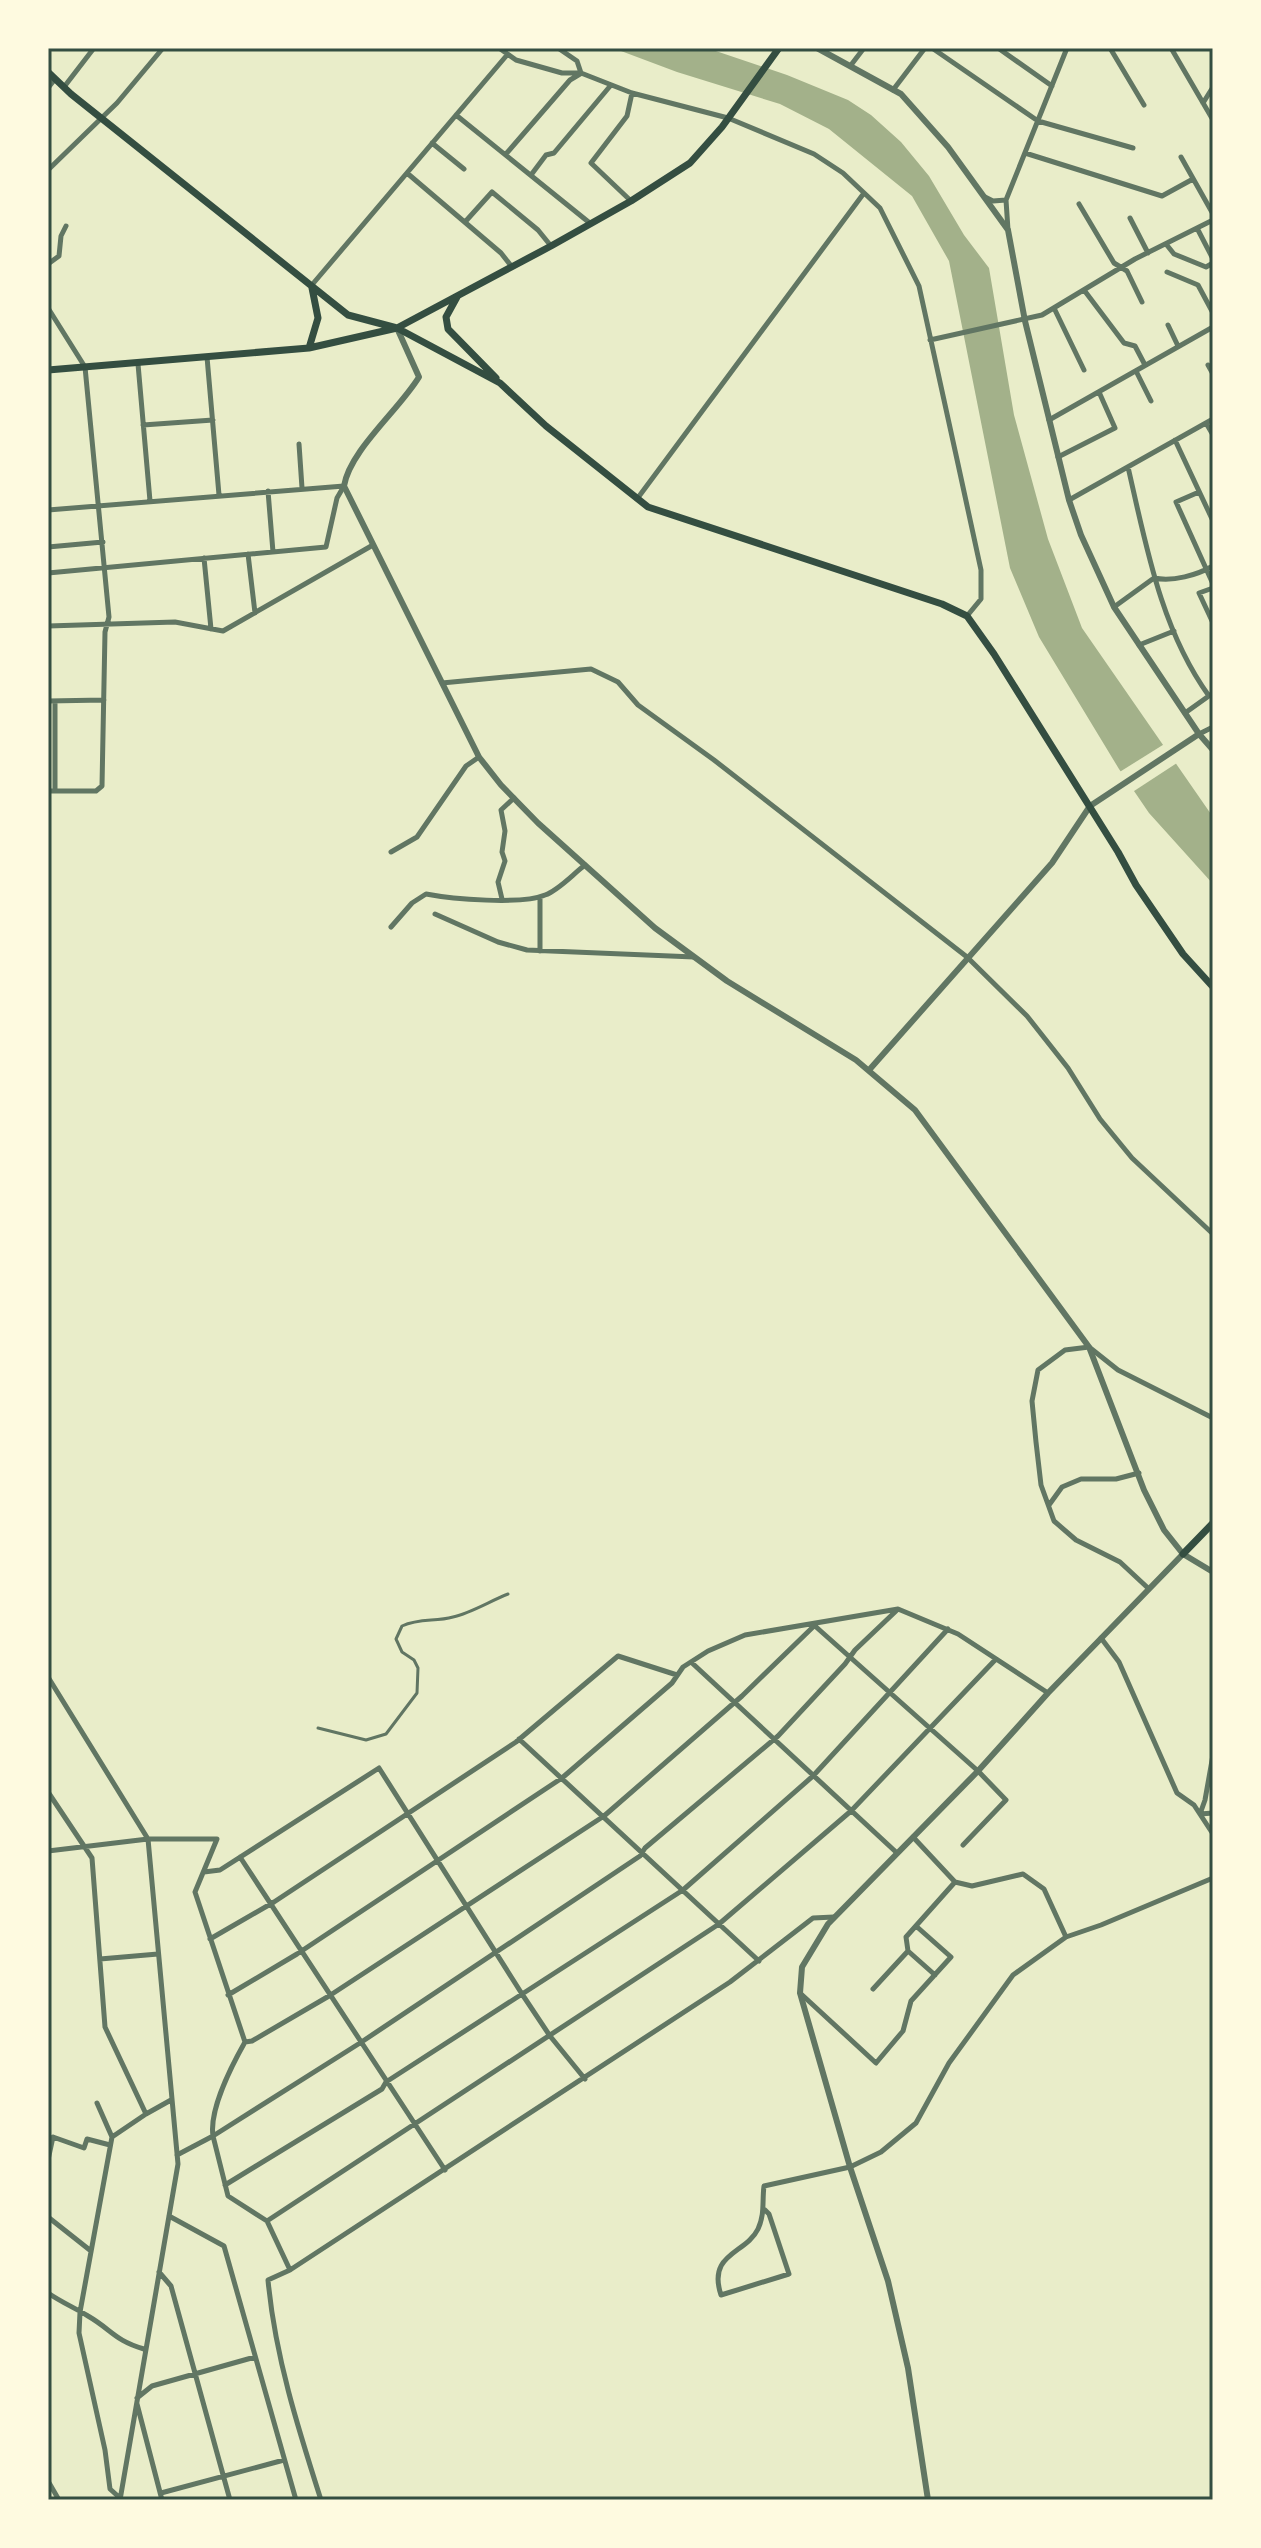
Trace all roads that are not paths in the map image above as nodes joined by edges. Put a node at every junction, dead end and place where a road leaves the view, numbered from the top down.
1 (94, 48) edge
2 (499, 48) edge
3 (558, 48) edge
4 (779, 48) edge
5 (817, 48) edge
6 (864, 48) edge
7 (925, 48) edge
8 (932, 48) edge
9 (998, 48) edge
10 (1067, 48) edge
11 (1110, 48) edge
12 (1171, 48) edge
13 (1181, 48) edge
14 (159, 49) edge
15 (507, 55) junction
16 (1176, 56) junction
17 (851, 65) junction
18 (48, 72) edge
19 (581, 73) junction
20 (55, 79) junction
21 (611, 85) junction
22 (1052, 86) junction
23 (64, 87) junction
24 (1213, 87) edge
25 (48, 88) edge
26 (893, 90) junction
27 (632, 93) junction
28 (1203, 103) junction
29 (1144, 105) dead end
30 (456, 115) junction
31 (101, 118) junction
32 (728, 118) junction
33 (1213, 120) edge
34 (1038, 121) junction
35 (432, 143) junction
36 (1133, 148) dead end
37 (1025, 153) junction
38 (506, 154) junction
39 (1181, 157) dead end
40 (464, 169) dead end
41 (48, 170) edge
42 (407, 173) junction
43 (531, 175) junction
44 (1193, 179) junction
45 (864, 193) junction
46 (985, 197) junction
47 (1006, 200) junction
48 (631, 201) junction
49 (1079, 204) dead end
50 (1213, 214) edge
51 (1130, 218) dead end
52 (1213, 220) edge
53 (465, 222) junction
54 (591, 224) junction
55 (66, 226) dead end
56 (1197, 228) junction
57 (1008, 230) junction
58 (1166, 244) junction
59 (551, 246) junction
60 (1148, 253) junction
61 (1213, 261) edge
62 (48, 264) edge
63 (512, 267) junction
64 (1122, 267) junction
65 (1167, 272) dead end
66 (311, 286) junction
67 (1084, 290) junction
68 (457, 296) junction
69 (1142, 302) dead end
70 (48, 308) edge
71 (1054, 308) junction
72 (1213, 313) edge
73 (1025, 321) junction
74 (1168, 325) dead end
75 (1213, 327) edge
76 (397, 328) junction
77 (929, 340) junction
78 (1178, 346) junction
79 (309, 348) junction
80 (207, 357) junction
81 (138, 364) junction
82 (1145, 365) junction
83 (1208, 365) dead end
84 (85, 367) junction
85 (48, 370) edge
86 (1084, 370) dead end
87 (1136, 371) junction
88 (1213, 374) edge
89 (500, 383) junction
90 (1099, 392) junction
91 (1151, 401) dead end
92 (1213, 419) edge
93 (213, 420) junction
94 (1049, 420) junction
95 (1206, 423) junction
96 (143, 425) junction
97 (1213, 435) edge
98 (1175, 440) junction
99 (299, 444) dead end
100 (1058, 457) junction
101 (1128, 467) junction
102 (344, 486) junction
103 (302, 488) junction
104 (268, 491) junction
105 (1199, 492) junction
106 (219, 495) junction
107 (637, 499) junction
108 (1069, 500) junction
109 (150, 501) junction
110 (99, 506) junction
111 (48, 510) edge
112 (1213, 521) edge
113 (103, 542) junction
114 (373, 545) junction
115 (48, 547) edge
116 (273, 552) junction
117 (248, 554) junction
118 (204, 558) junction
119 (1213, 566) edge
120 (105, 567) junction
121 (1206, 569) junction
122 (48, 573) edge
123 (1154, 578) junction
124 (1213, 586) edge
125 (1114, 607) junction
126 (255, 613) junction
127 (967, 616) junction
128 (1213, 623) edge
129 (107, 625) junction
130 (49, 626) edge
131 (211, 629) junction
132 (1174, 631) junction
133 (48, 635) edge
134 (1139, 645) junction
135 (442, 683) junction
136 (1211, 695) edge
137 (104, 700) junction
138 (51, 701) edge
139 (1185, 713) junction
140 (1213, 727) edge
141 (1199, 734) junction
142 (1213, 750) edge
143 (479, 757) junction
144 (52, 791) edge
145 (514, 798) junction
146 (1090, 806) junction
147 (391, 852) dead end
148 (585, 865) junction
149 (540, 897) junction
150 (502, 899) junction
151 (435, 914) dead end
152 (391, 927) dead end
153 (540, 951) junction
154 (696, 957) junction
155 (967, 957) junction
156 (1213, 987) edge
157 (870, 1069) junction
158 (1213, 1234) edge
159 (1089, 1347) junction
160 (1213, 1418) edge
161 (1139, 1473) junction
162 (1048, 1506) junction
163 (1213, 1523) edge
164 (1183, 1554) junction
165 (1213, 1572) edge
166 (1149, 1589) junction
167 (508, 1594) dead end
168 (898, 1609) junction
169 (814, 1625) junction
170 (948, 1629) junction
171 (1101, 1638) junction
172 (851, 1656) junction
173 (996, 1659) junction
174 (691, 1662) junction
175 (677, 1675) junction
176 (49, 1682) edge
177 (891, 1692) junction
178 (1048, 1693) junction
179 (734, 1703) junction
180 (318, 1728) dead end
181 (930, 1728) junction
182 (519, 1739) junction
183 (774, 1740) junction
184 (1213, 1755) edge
185 (978, 1771) junction
186 (813, 1776) junction
187 (562, 1778) junction
188 (48, 1792) edge
189 (851, 1811) junction
190 (407, 1813) junction
191 (1213, 1813) edge
192 (1200, 1814) junction
193 (604, 1816) junction
194 (1213, 1834) edge
195 (913, 1837) junction
196 (148, 1839) junction
197 (963, 1845) dead end
198 (86, 1847) junction
199 (48, 1851) edge
200 (642, 1852) junction
201 (897, 1853) junction
202 (240, 1857) junction
203 (438, 1860) junction
204 (203, 1872) junction
205 (1213, 1878) edge
206 (955, 1882) junction
207 (683, 1890) junction
208 (466, 1904) junction
209 (270, 1905) junction
210 (835, 1917) junction
211 (719, 1924) junction
212 (916, 1926) junction
213 (1066, 1937) junction
214 (210, 1939) junction
215 (301, 1950) junction
216 (908, 1951) junction
217 (497, 1953) junction
218 (158, 1954) junction
219 (100, 1959) junction
220 (759, 1961) junction
221 (935, 1975) junction
222 (873, 1989) dead end
223 (800, 1993) junction
224 (522, 1994) junction
225 (228, 1995) junction
226 (329, 1996) junction
227 (550, 2036) junction
228 (245, 2042) junction
229 (360, 2043) junction
230 (585, 2079) junction
231 (386, 2082) junction
232 (171, 2100) junction
233 (97, 2103) dead end
234 (146, 2114) junction
235 (414, 2125) junction
236 (213, 2136) junction
237 (112, 2137) junction
238 (110, 2145) junction
239 (177, 2155) junction
240 (48, 2160) edge
241 (850, 2167) junction
242 (445, 2170) junction
243 (225, 2185) junction
244 (765, 2210) junction
245 (169, 2216) junction
246 (48, 2217) edge
247 (267, 2221) junction
248 (91, 2251) junction
249 (290, 2270) junction
250 (159, 2271) junction
251 (48, 2293) edge
252 (80, 2312) junction
253 (144, 2349) junction
254 (255, 2357) junction
255 (196, 2375) junction
256 (136, 2399) junction
257 (284, 2460) junction
258 (223, 2477) junction
259 (48, 2481) edge
260 (161, 2493) junction
261 (120, 2499) edge
262 (59, 2500) edge
263 (162, 2500) edge
264 (230, 2500) edge
265 (296, 2500) edge
266 (321, 2500) edge
267 (928, 2500) edge

1 - 23 street
2 - 15 street
3 - 19 street
4 - 32 main road
5 - 17 street
6 - 17 street
7 - 26 street
8 - 34 street
9 - 22 street
10 - 22 street
11 - 29 street
12 - 16 street
13 - 16 street
14 - 31 street
15 - 19 street
15 - 30 street
16 - 28 street
17 - 26 street
18 - 20 main road
19 - 21 street
19 - 38 street
20 - 23 main road
20 - 25 street
21 - 27 street
21 - 43 street
22 - 34 street
23 - 31 main road
24 - 28 street
26 - 46 street
27 - 32 street
27 - 48 street
28 - 33 street
30 - 35 street
30 - 38 street
31 - 41 street
31 - 66 main road
32 - 45 street
32 - 48 main road
34 - 36 street
34 - 37 street
35 - 40 street
35 - 42 street
37 - 44 street
37 - 47 street
38 - 43 street
39 - 44 street
42 - 53 street
42 - 66 street
43 - 54 street
44 - 50 street
45 - 77 street
45 - 107 street
46 - 47 street
46 - 57 street
47 - 57 street
48 - 54 main road
49 - 64 street
51 - 60 street
52 - 56 street
53 - 59 street
53 - 63 street
54 - 59 main road
55 - 62 street
56 - 58 street
56 - 61 street
57 - 73 street
58 - 60 street
58 - 61 street
59 - 63 main road
60 - 64 street
63 - 68 main road
64 - 67 street
64 - 69 street
65 - 72 street
66 - 76 main road
66 - 79 main road
67 - 71 street
67 - 82 street
68 - 76 main road
68 - 89 main road
70 - 84 street
71 - 73 street
71 - 86 street
73 - 77 street
73 - 94 street
74 - 78 street
75 - 78 street
76 - 79 main road
76 - 89 main road
76 - 102 street
77 - 127 street
78 - 82 street
79 - 80 main road
80 - 81 main road
80 - 93 street
81 - 84 main road
81 - 96 street
82 - 87 street
83 - 88 street
84 - 85 main road
84 - 110 street
87 - 90 street
87 - 91 street
89 - 107 main road
90 - 94 street
90 - 100 street
92 - 95 street
93 - 96 street
93 - 106 street
94 - 100 street
95 - 97 street
95 - 98 street
96 - 109 street
98 - 101 street
98 - 105 street
99 - 103 street
100 - 108 street
101 - 108 street
101 - 123 street
102 - 103 street
102 - 114 street
102 - 116 street
103 - 104 street
104 - 106 street
104 - 116 street
105 - 112 street
105 - 121 street
106 - 109 street
107 - 127 main road
108 - 125 street
109 - 110 street
110 - 111 street
110 - 113 street
113 - 115 street
113 - 120 street
114 - 126 street
114 - 135 street
116 - 117 street
117 - 118 street
117 - 126 street
118 - 120 street
118 - 131 street
119 - 121 street
120 - 122 street
120 - 129 street
121 - 123 street
121 - 124 street
123 - 125 street
123 - 132 street
124 - 128 street
125 - 134 street
126 - 131 street
127 - 146 main road
129 - 130 street
129 - 131 street
129 - 137 street
130 - 133 street
132 - 134 street
132 - 136 street
134 - 139 street
135 - 143 street
135 - 155 street
136 - 139 street
137 - 138 street
137 - 144 street
138 - 144 street
139 - 141 street
140 - 141 street
141 - 142 street
141 - 146 street
143 - 145 street
143 - 147 street
145 - 148 street
145 - 150 street
146 - 155 street
146 - 156 main road
148 - 149 street
148 - 154 street
149 - 150 street
149 - 153 street
150 - 152 street
151 - 153 street
153 - 154 street
154 - 157 street
155 - 157 street
155 - 158 street
157 - 159 street
159 - 160 street
159 - 161 street
159 - 162 street
161 - 162 street
161 - 164 street
162 - 166 street
163 - 164 main road
164 - 165 street
164 - 166 street
166 - 171 street
167 - 180 street
168 - 169 street
168 - 170 street
168 - 172 street
169 - 172 street
169 - 174 street
169 - 179 street
170 - 173 street
170 - 177 street
171 - 178 street
171 - 192 street
172 - 177 street
172 - 183 street
173 - 178 street
173 - 181 street
174 - 175 street
174 - 179 street
175 - 182 street
175 - 187 street
176 - 196 street
177 - 181 street
177 - 186 street
178 - 185 street
179 - 183 street
179 - 193 street
181 - 185 street
181 - 189 street
182 - 187 street
182 - 190 street
183 - 186 street
183 - 200 street
184 - 192 street
185 - 195 street
185 - 197 street
186 - 189 street
186 - 207 street
187 - 193 street
187 - 203 street
188 - 198 street
189 - 201 street
189 - 211 street
190 - 202 street
190 - 203 street
190 - 209 street
191 - 192 street
192 - 194 street
193 - 200 street
193 - 208 street
195 - 201 street
195 - 206 street
196 - 198 street
196 - 204 street
196 - 218 street
198 - 199 street
198 - 219 street
200 - 207 street
200 - 217 street
201 - 210 street
202 - 204 street
202 - 209 street
203 - 208 street
203 - 215 street
204 - 214 street
205 - 213 street
206 - 212 street
206 - 213 street
207 - 211 street
207 - 224 street
208 - 217 street
208 - 226 street
209 - 214 street
209 - 215 street
210 - 220 street
210 - 223 street
211 - 220 street
211 - 227 street
212 - 216 street
212 - 221 street
213 - 241 street
214 - 225 street
215 - 225 street
215 - 226 street
216 - 221 street
216 - 222 street
217 - 224 street
217 - 229 street
218 - 219 street
218 - 232 street
219 - 234 street
220 - 230 street
221 - 223 street
223 - 241 street
224 - 227 street
224 - 231 street
225 - 228 street
226 - 228 street
226 - 229 street
227 - 230 street
227 - 235 street
228 - 236 street
229 - 231 street
229 - 236 street
230 - 242 street
231 - 235 street
231 - 243 street
232 - 234 street
232 - 239 street
233 - 237 street
234 - 237 street
235 - 242 street
235 - 247 street
236 - 239 street
236 - 243 street
237 - 238 street
238 - 240 street
238 - 248 street
239 - 245 street
241 - 244 street
241 - 267 street
242 - 249 street
243 - 247 street
244 - 244 street
245 - 250 street
245 - 254 street
246 - 248 street
247 - 249 street
248 - 252 street
249 - 266 street
250 - 253 street
250 - 255 street
251 - 252 street
252 - 253 street
252 - 261 street
253 - 256 street
254 - 255 street
254 - 257 street
255 - 256 street
255 - 258 street
256 - 260 street
256 - 261 street
257 - 258 street
257 - 265 street
258 - 260 street
258 - 264 street
259 - 262 street
260 - 263 street

